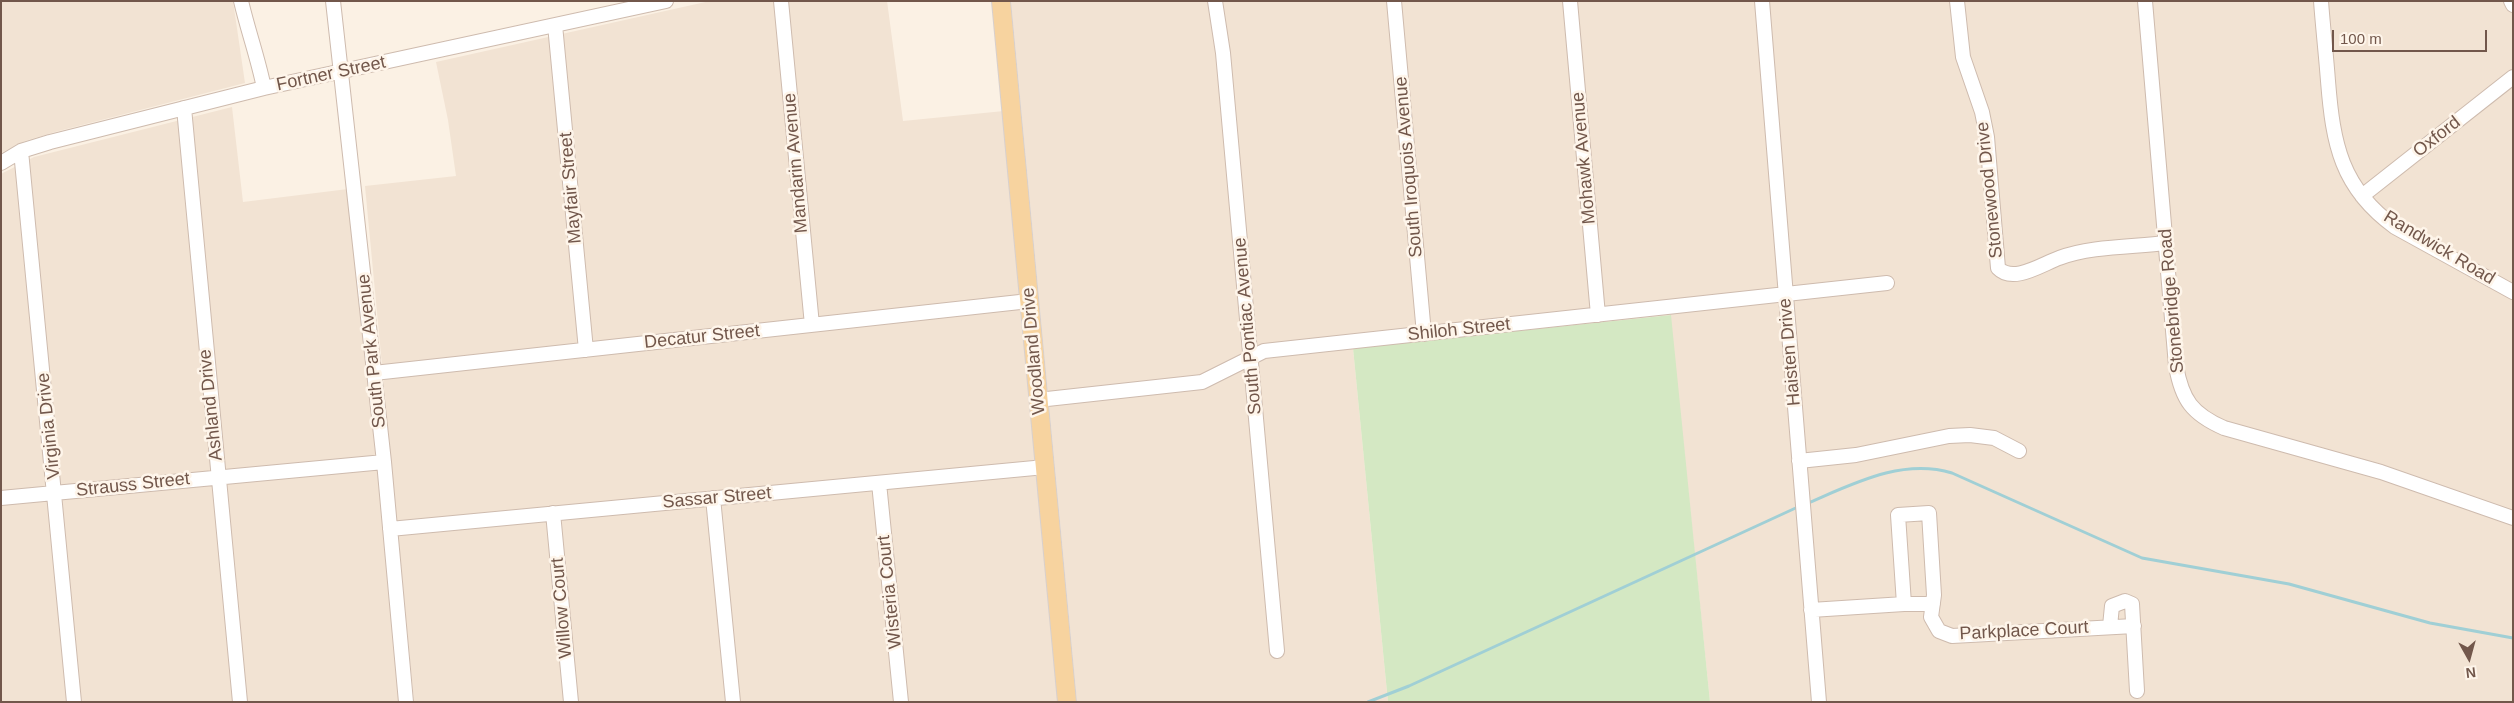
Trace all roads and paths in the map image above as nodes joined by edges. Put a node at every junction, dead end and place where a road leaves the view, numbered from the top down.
1 (241, 1) edge
2 (333, 1) edge
3 (666, 1) edge
4 (781, 1) edge
5 (1001, 1) edge
6 (1215, 1) edge
7 (1394, 1) edge
8 (1570, 1) edge
9 (1762, 1) edge
10 (1957, 1) edge
11 (2145, 1) edge
12 (2321, 1) edge
13 (2511, 1) edge
14 (2513, 5) edge
15 (556, 26) junction
16 (342, 71) junction
17 (2513, 77) edge
18 (264, 88) junction
19 (184, 108) junction
20 (21, 151) junction
21 (1, 163) edge
22 (2362, 196) junction
23 (2166, 243) junction
24 (1887, 283) dead end
25 (2513, 292) edge
26 (1786, 295) junction
27 (1029, 302) junction
28 (1598, 315) junction
29 (812, 325) junction
30 (1424, 334) junction
31 (586, 350) junction
32 (1251, 357) junction
33 (374, 373) junction
34 (1038, 400) junction
35 (2019, 451) dead end
36 (1799, 461) junction
37 (384, 462) junction
38 (1045, 467) junction
39 (218, 476) junction
40 (879, 483) junction
41 (55, 493) junction
42 (1, 498) edge
43 (713, 498) junction
44 (554, 514) junction
45 (2513, 518) edge
46 (390, 529) junction
47 (1904, 604) junction
48 (1933, 604) junction
49 (1811, 610) junction
50 (2110, 626) junction
51 (2134, 626) junction
52 (1277, 651) dead end
53 (2137, 691) dead end
54 (74, 702) edge
55 (240, 702) edge
56 (406, 702) edge
57 (571, 702) edge
58 (733, 702) edge
59 (901, 702) edge
60 (1067, 702) edge
61 (1818, 702) edge

1 - 18 street
2 - 16 street, South Park Avenue
3 - 15 street, Fortner Street
4 - 29 street, Mandarin Avenue
5 - 27 main road, Woodland Drive
6 - 32 street, South Pontiac Avenue
7 - 30 street, South Iroquois Avenue
8 - 28 street, Mohawk Avenue
9 - 26 street, Haisten Drive
10 - 23 street, Stonewood Drive
11 - 23 street, Stonebridge Road
12 - 22 street, Randwick Road
13 - 14 street
15 - 16 street, Fortner Street
15 - 31 street, Mayfair Street
16 - 18 street, Fortner Street
16 - 33 street, South Park Avenue
17 - 22 street, Oxford
18 - 19 street, Fortner Street
19 - 20 street, Fortner Street
19 - 39 street, Ashland Drive
20 - 21 street, Fortner Street
20 - 41 street, Virginia Drive
22 - 25 street, Randwick Road
23 - 45 street, Stonebridge Road
24 - 26 street, Shiloh Street
26 - 28 street, Shiloh Street
26 - 36 street, Haisten Drive
27 - 29 street, Decatur Street
27 - 34 main road, Woodland Drive
28 - 30 street, Shiloh Street
29 - 31 street, Decatur Street
30 - 32 street, Shiloh Street
31 - 33 street, Decatur Street
32 - 34 street, Shiloh Street
32 - 52 street, South Pontiac Avenue
33 - 37 street, South Park Avenue
34 - 38 main road, Woodland Drive
35 - 36 street
36 - 49 street, Haisten Drive
37 - 39 street, Strauss Street
37 - 46 street, South Park Avenue
38 - 40 street, Sassar Street
38 - 60 main road, Woodland Drive
39 - 41 street, Strauss Street
39 - 55 street, Ashland Drive
40 - 43 street, Sassar Street
40 - 59 street, Wisteria Court
41 - 42 street, Strauss Street
41 - 54 street, Virginia Drive
43 - 44 street, Sassar Street
43 - 58 street
44 - 46 street, Sassar Street
44 - 57 street, Willow Court
46 - 56 street, South Park Avenue
47 - 48 street
47 - 48 street, Parkplace Court
47 - 49 street
48 - 50 street, Parkplace Court
49 - 61 street, Haisten Drive
50 - 51 street, Parkplace Court
50 - 51 street, Parkplace Court
51 - 53 street, Parkplace Court

